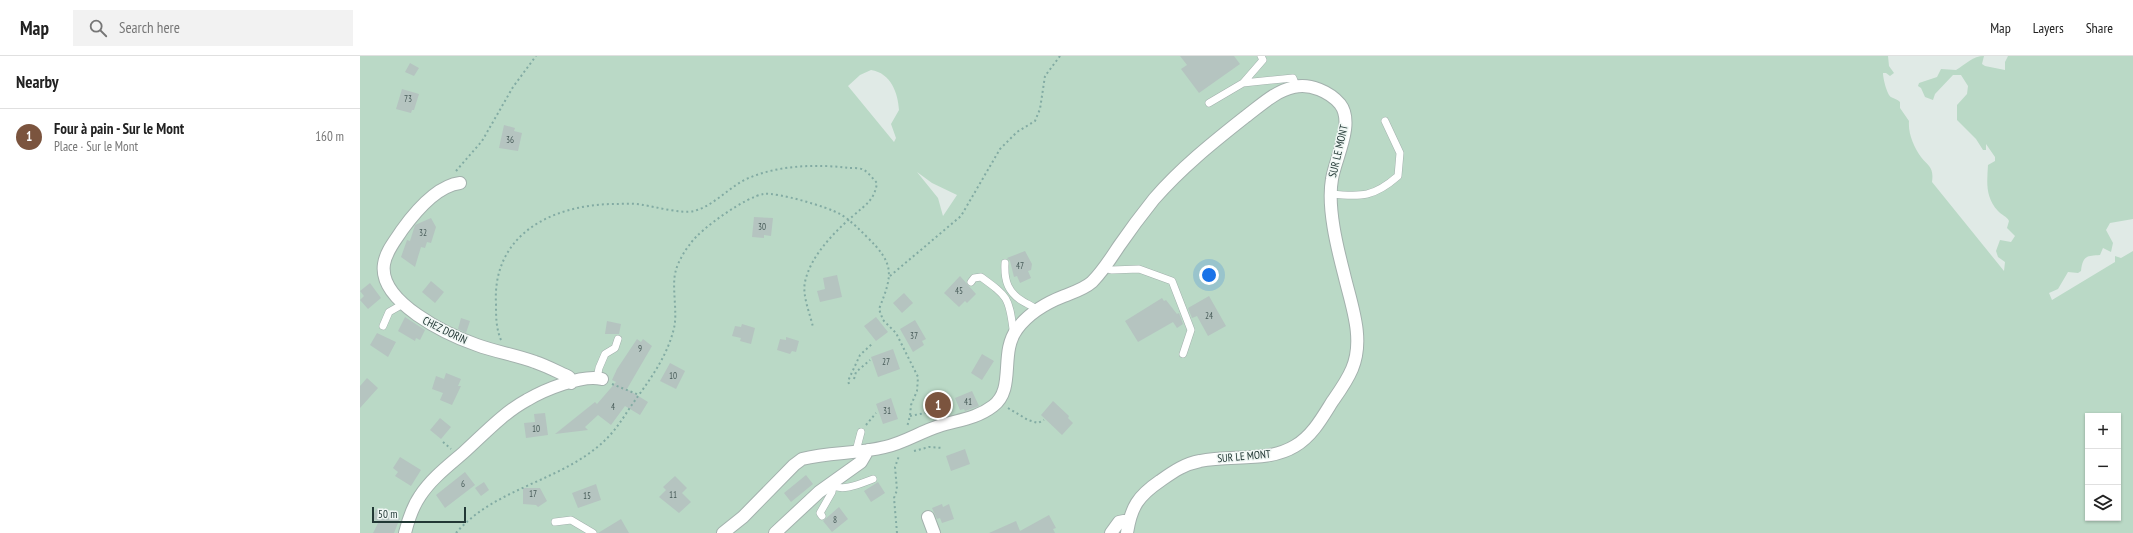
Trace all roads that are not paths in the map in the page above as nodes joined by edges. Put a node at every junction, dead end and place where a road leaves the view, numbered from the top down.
1 (1261, 56) edge
2 (1243, 83) junction
3 (1296, 86) junction
4 (1209, 103) dead end
5 (1385, 121) dead end
6 (457, 183) road end
7 (1331, 194) junction
8 (1005, 263) dead end
9 (1104, 268) junction
10 (971, 282) dead end
11 (403, 304) junction
12 (1037, 310) junction
13 (383, 326) dead end
14 (1016, 330) junction
15 (618, 339) dead end
16 (1183, 354) dead end
17 (600, 379) joint
18 (571, 383) junction
19 (861, 432) road end
20 (862, 451) junction
21 (873, 479) dead end
22 (832, 485) junction
23 (822, 516) dead end
24 (928, 517) dead end
25 (1129, 520) junction
26 (555, 522) dead end
27 (405, 533) edge
28 (593, 533) edge
29 (723, 533) edge
30 (775, 533) edge
31 (934, 533) edge
32 (1111, 533) edge
33 (1127, 533) edge

1 - 2 lane
2 - 3 lane
2 - 4 lane
3 - 7 street, SUR LE MONT
3 - 9 street
5 - 7 lane
6 - 11 street, CHEZ DORIN
7 - 25 street, SUR LE MONT
8 - 12 lane
9 - 12 street
9 - 16 lane
10 - 14 lane
11 - 13 lane
11 - 18 street, CHEZ DORIN
12 - 14 street
14 - 20 street
15 - 17 lane
17 - 18 street
18 - 27 street
19 - 20 lane
20 - 22 street
20 - 29 street
21 - 22 lane
22 - 23 lane
22 - 30 street
24 - 31 street
25 - 32 street
25 - 33 street, SUR LE MONT
26 - 28 lane

